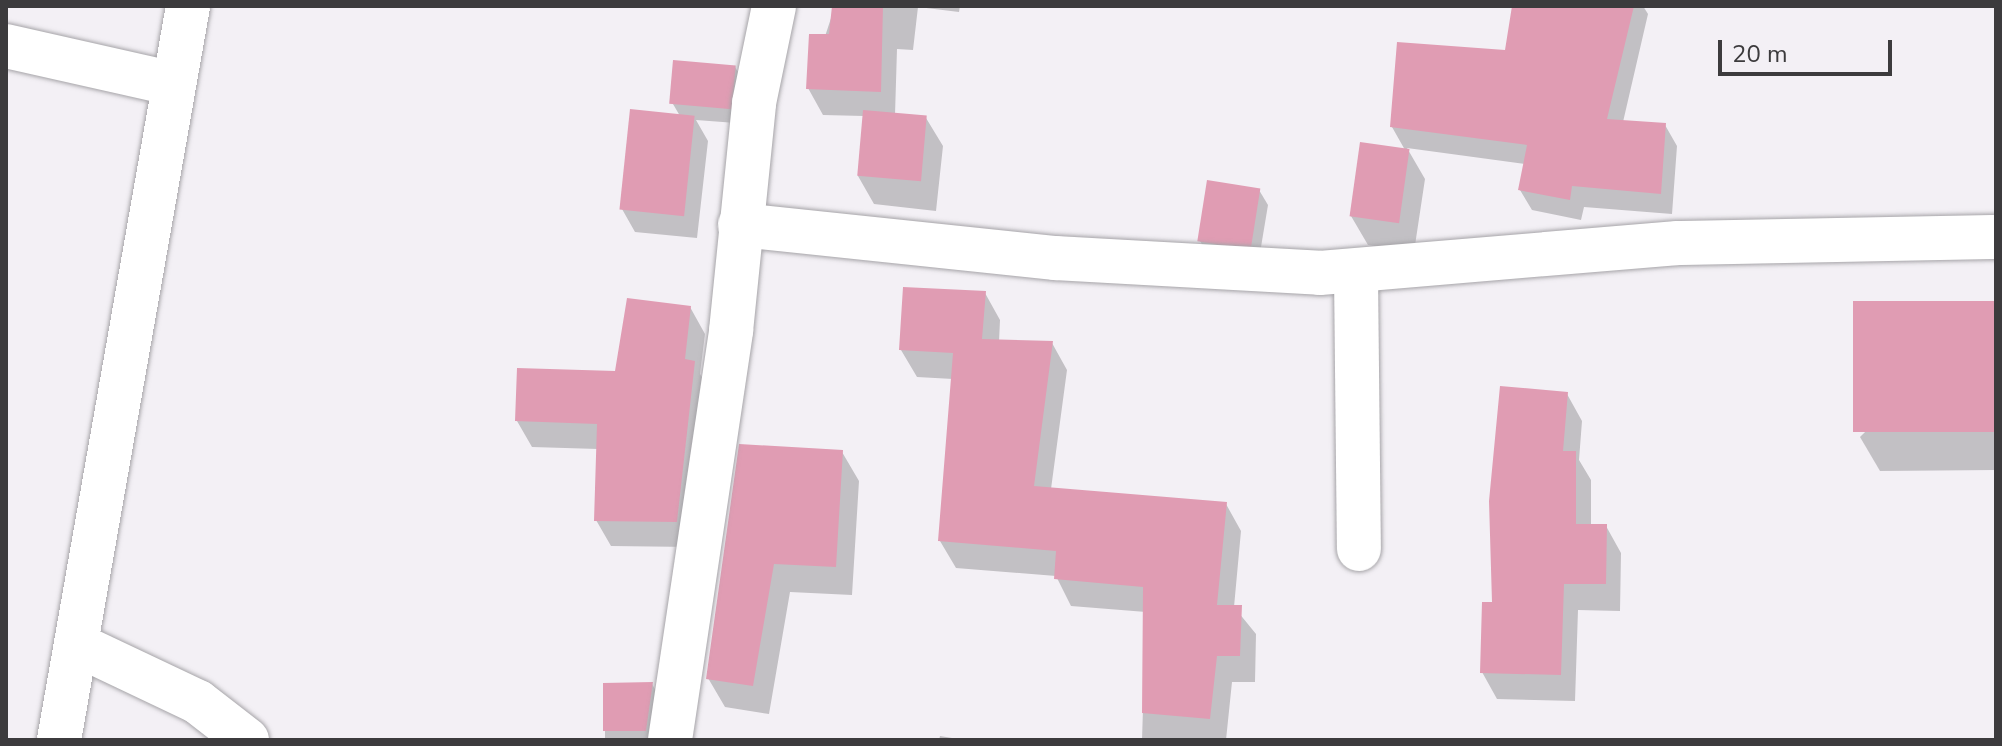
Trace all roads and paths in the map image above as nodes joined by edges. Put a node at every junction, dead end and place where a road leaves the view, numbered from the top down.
1 (188, 6) edge
2 (774, 6) edge
3 (6, 46) edge
4 (174, 84) junction
5 (740, 225) junction
6 (1996, 237) edge
7 (1356, 273) junction
8 (1359, 549) dead end
9 (80, 646) junction
10 (59, 740) edge
11 (247, 740) edge
12 (670, 740) edge

1 - 4 street
2 - 5 street
3 - 4 street
4 - 9 street
5 - 7 street
5 - 12 street
6 - 7 street
7 - 8 street
9 - 10 street
9 - 11 street

